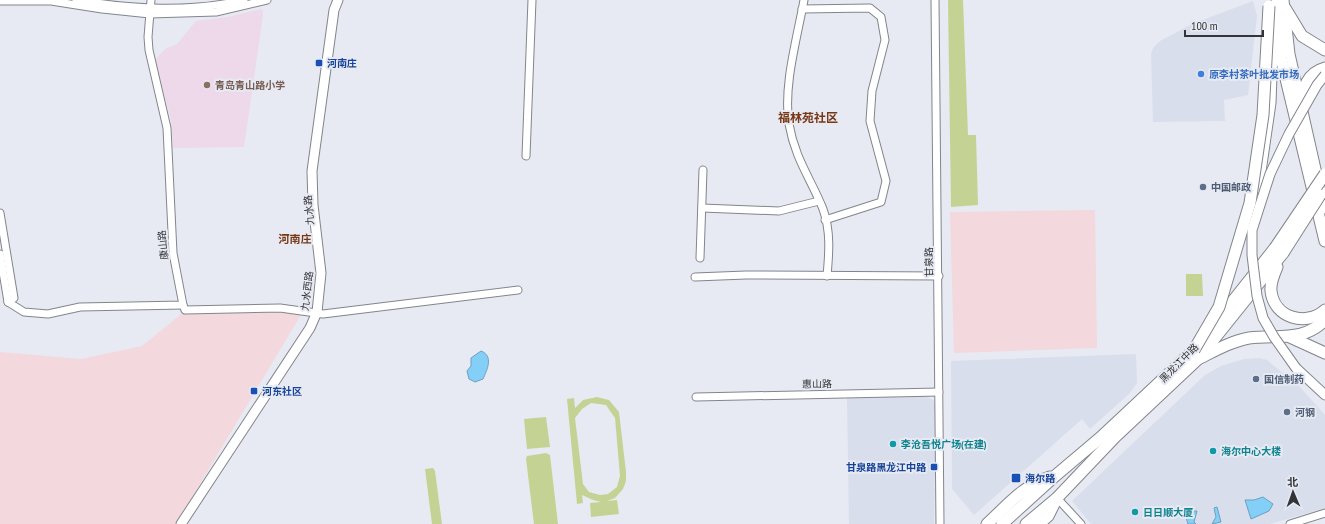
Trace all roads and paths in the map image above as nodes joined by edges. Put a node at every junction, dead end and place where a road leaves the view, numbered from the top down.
1 (76, 0) edge
2 (151, 0) edge
3 (244, 0) edge
4 (267, 0) edge
5 (338, 0) edge
6 (344, 0) edge
7 (532, 0) edge
8 (804, 0) edge
9 (935, 0) edge
10 (0, 1) edge
11 (1276, 2) edge
12 (802, 9) junction
13 (150, 11) junction
14 (1325, 50) edge
15 (1325, 68) edge
16 (1325, 75) edge
17 (1301, 105) junction
18 (526, 156) dead end
19 (703, 170) dead end
20 (1325, 174) edge
21 (1325, 186) edge
22 (819, 200) junction
23 (702, 208) junction
24 (1325, 209) edge
25 (0, 213) edge
26 (825, 220) junction
27 (1252, 230) junction
28 (1325, 240) edge
29 (0, 254) edge
30 (1283, 254) junction
31 (700, 258) dead end
32 (827, 276) junction
33 (939, 276) junction
34 (695, 277) dead end
35 (518, 290) dead end
36 (11, 300) junction
37 (183, 305) junction
38 (1325, 310) edge
39 (320, 313) junction
40 (1325, 320) edge
41 (1290, 337) junction
42 (1325, 353) edge
43 (1196, 354) junction
44 (939, 392) junction
45 (1325, 396) edge
46 (696, 397) dead end
47 (1055, 476) junction
48 (1057, 498) junction
49 (1325, 513) edge
50 (180, 524) edge
51 (187, 524) edge
52 (940, 524) edge
53 (987, 524) edge
54 (1002, 524) edge
55 (1026, 524) edge
56 (1039, 524) edge
57 (1081, 524) edge
58 (1290, 524) edge

1 - 13 street
2 - 13 street, 康山路
3 - 13 street
4 - 13 street
5 - 39 main road, 九水西路
6 - 39 main road, 九水路
7 - 18 street
8 - 12 street
9 - 33 street, 甘泉路
10 - 13 street
11 - 14 highway
11 - 17 main road
11 - 27 main road, bridge
11 - 28 highway
11 - 43 highway, bridge
12 - 22 street
12 - 26 street
13 - 37 street, 康山路
15 - 17 highway
16 - 27 main road, bridge
17 - 24 main road
19 - 23 street
20 - 43 highway, 黑龙江中路, bridge
21 - 30 highway, 黑龙江中路, bridge
22 - 23 street
22 - 26 street
23 - 31 street
25 - 36 street
26 - 32 street
27 - 45 main road, bridge
29 - 36 street
30 - 38 highway
30 - 43 highway, 黑龙江中路, bridge
32 - 33 street
32 - 34 street
33 - 44 street, 甘泉路
35 - 39 street
36 - 37 street
37 - 39 street
39 - 50 main road, 九水西路
39 - 51 main road, 九水路
40 - 41 highway
41 - 42 highway
41 - 43 highway
43 - 47 highway, 黑龙江中路
43 - 48 highway, 黑龙江中路
44 - 46 street, 惠山路
44 - 52 street, 甘泉路
47 - 53 highway
47 - 54 highway, 黑龙江中路
48 - 55 highway, 黑龙江中路
48 - 56 highway, 黑龙江中路
48 - 57 street
49 - 58 street

